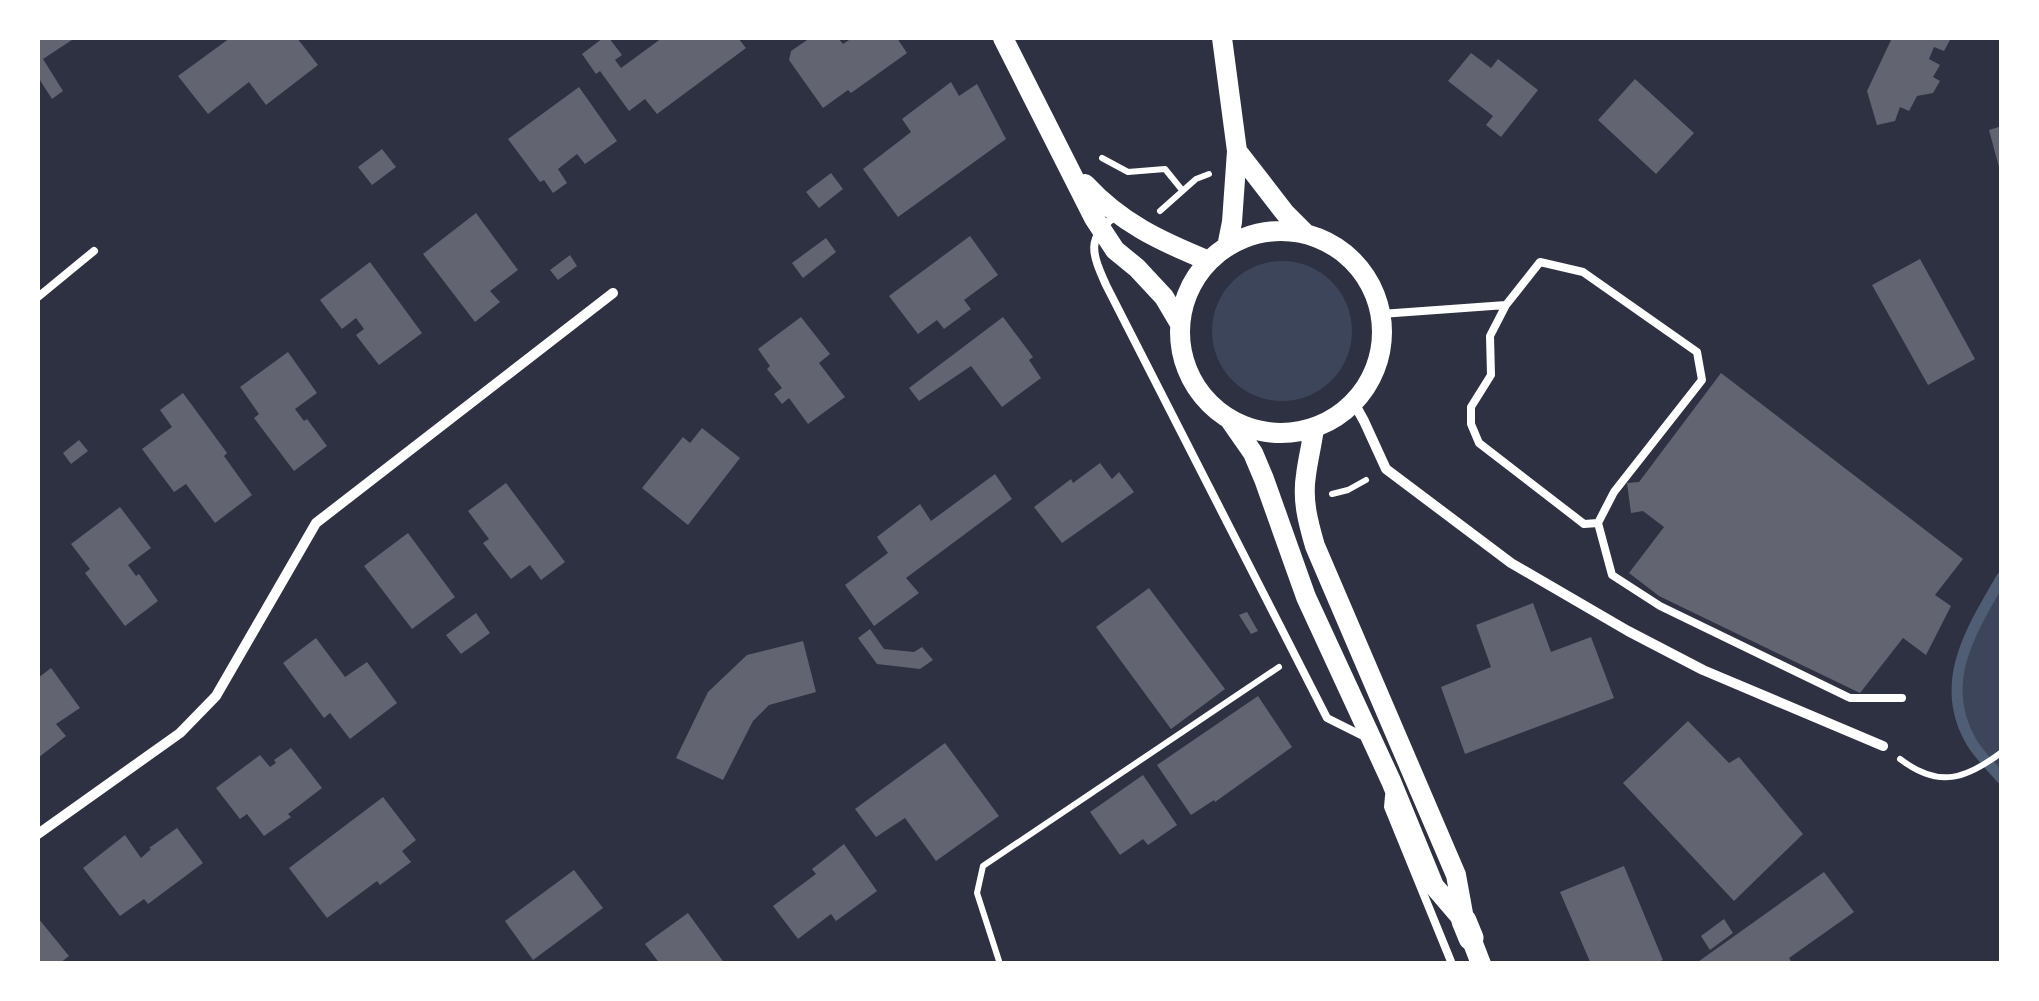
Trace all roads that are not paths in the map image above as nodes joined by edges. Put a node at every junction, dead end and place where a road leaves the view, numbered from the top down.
1 (1003, 38) edge
2 (1222, 38) edge
3 (1237, 151) junction
4 (1067, 164) junction
5 (1118, 215) junction
6 (1100, 227) junction
7 (1306, 234) junction
8 (1228, 246) junction
9 (94, 251) dead end
10 (1209, 261) junction
11 (612, 293) dead end
12 (38, 297) edge
13 (1506, 304) junction
14 (1381, 314) junction
15 (1180, 324) junction
16 (1354, 403) junction
17 (1229, 419) junction
18 (1314, 428) junction
19 (1598, 524) junction
20 (1902, 698) dead end
21 (1373, 742) junction
22 (1884, 746) road end
23 (1391, 781) junction
24 (38, 834) edge
25 (1468, 929) junction
26 (1452, 964) edge
27 (1481, 964) edge

1 - 4 main road
2 - 3 main road
3 - 7 main road
3 - 8 main road
4 - 5 main road
4 - 6 main road
5 - 6 lane
5 - 10 main road
6 - 15 main road
6 - 21 lane
7 - 8 main road
7 - 14 main road
8 - 10 main road
9 - 12 lane
10 - 15 main road
11 - 24 street
13 - 14 lane
13 - 19 lane
13 - 19 lane
14 - 16 main road
15 - 17 main road
16 - 18 main road
16 - 22 street
17 - 18 main road
17 - 21 main road
18 - 25 main road
19 - 20 lane
21 - 23 main road
23 - 25 main road
23 - 26 lane
25 - 27 main road

